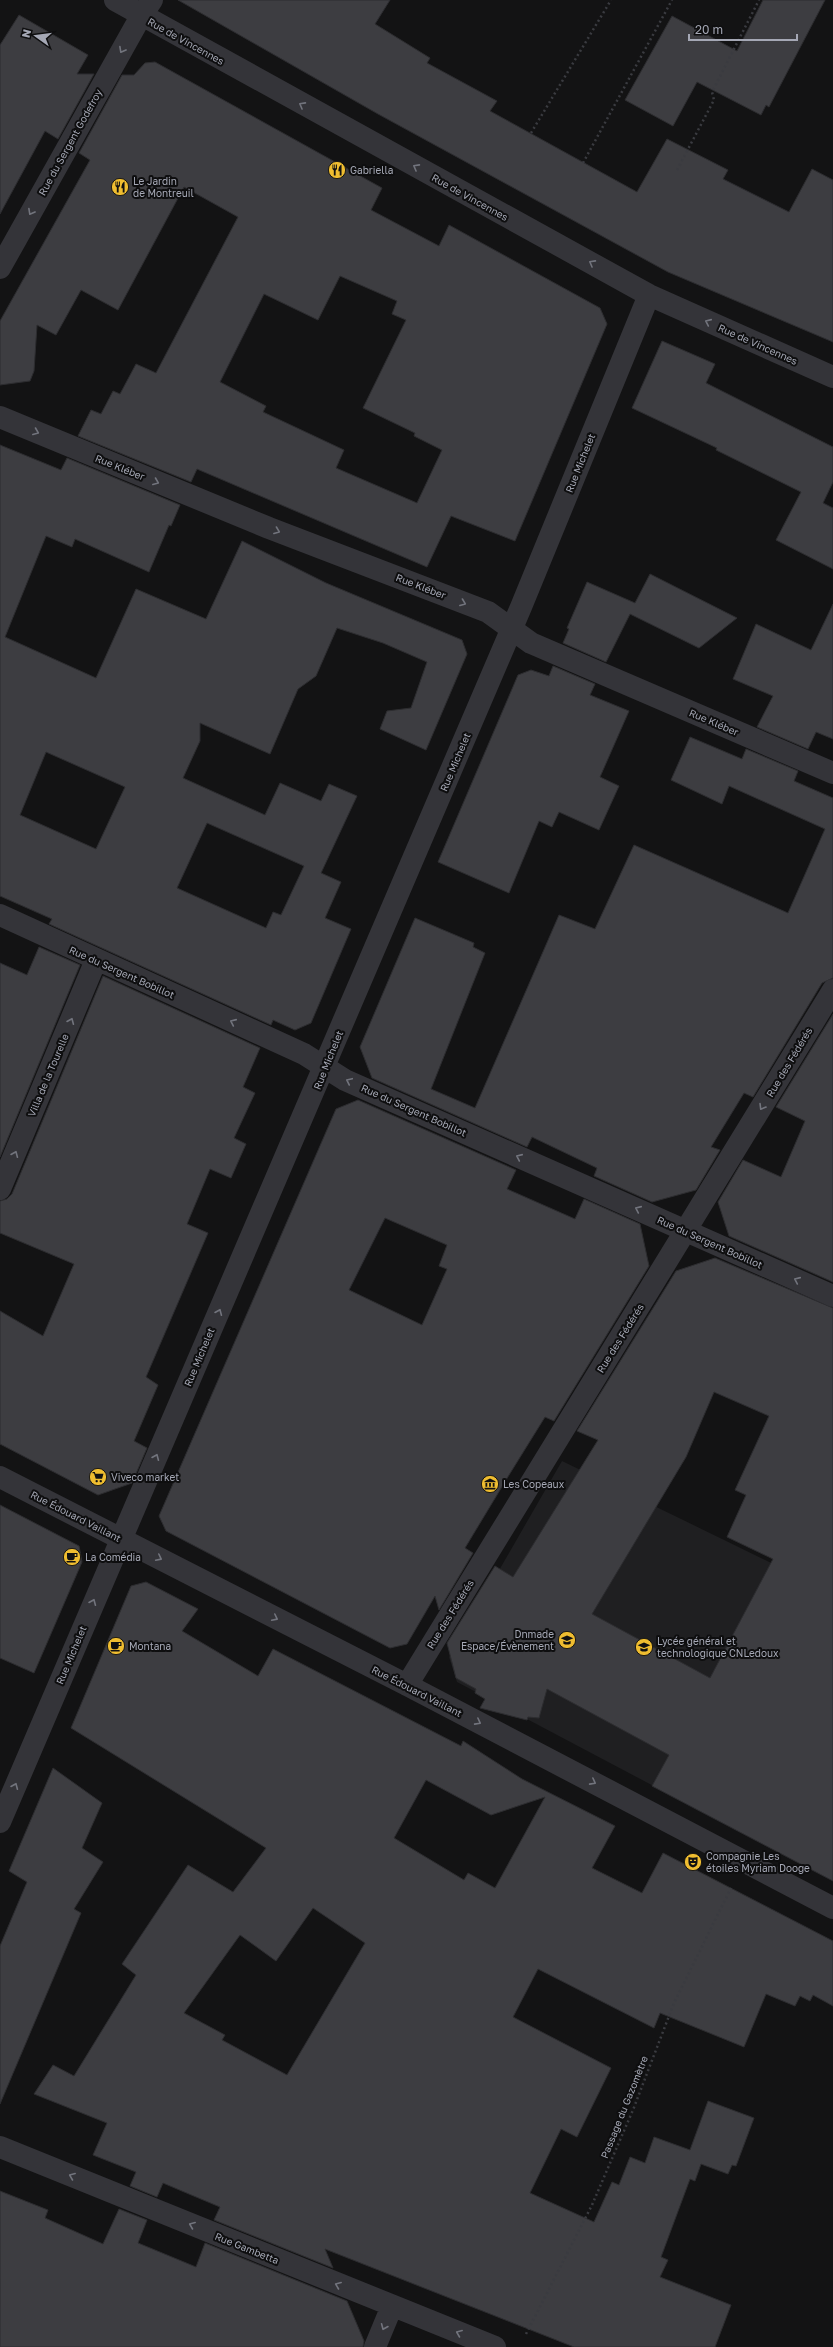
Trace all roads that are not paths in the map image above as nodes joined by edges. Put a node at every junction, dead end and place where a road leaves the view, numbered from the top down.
1 (115, 0) edge
2 (146, 8) edge
3 (0, 268) edge
4 (649, 295) junction
5 (833, 378) edge
6 (0, 417) edge
7 (511, 630) junction
8 (833, 773) edge
9 (0, 915) edge
10 (96, 960) junction
11 (833, 990) edge
12 (324, 1068) junction
13 (0, 1189) edge
14 (686, 1231) junction
15 (833, 1296) edge
16 (0, 1477) edge
17 (120, 1538) junction
18 (407, 1685) junction
19 (0, 1822) edge
20 (833, 1908) edge
21 (0, 2147) edge
22 (392, 2306) junction
23 (375, 2347) edge
24 (496, 2347) edge

1 - 2 street, Rue de Vincennes
2 -> 3 street, Rue du Sergent Godefroy
4 -> 2 street, Rue de Vincennes
5 -> 4 street, Rue de Vincennes
4 - 7 street, Rue Michelet
6 -> 7 street, Rue Kléber
7 - 8 street, Rue Kléber
7 - 12 street, Rue Michelet
9 - 10 street, Rue du Sergent Bobillot
12 -> 10 street, Rue du Sergent Bobillot
13 -> 10 street, Villa de la Tourelle
11 -> 14 street, Rue des Fédérés
14 -> 12 street, Rue du Sergent Bobillot
17 -> 12 street, Rue Michelet
15 -> 14 street, Rue du Sergent Bobillot
14 - 18 street, Rue des Fédérés
16 - 17 street, Rue Édouard Vaillant
17 -> 18 street, Rue Édouard Vaillant
19 -> 17 street, Rue Michelet
18 -> 20 street, Rue Édouard Vaillant
22 -> 21 street, Rue Gambetta
22 -> 23 street
24 -> 22 street, Rue Gambetta

